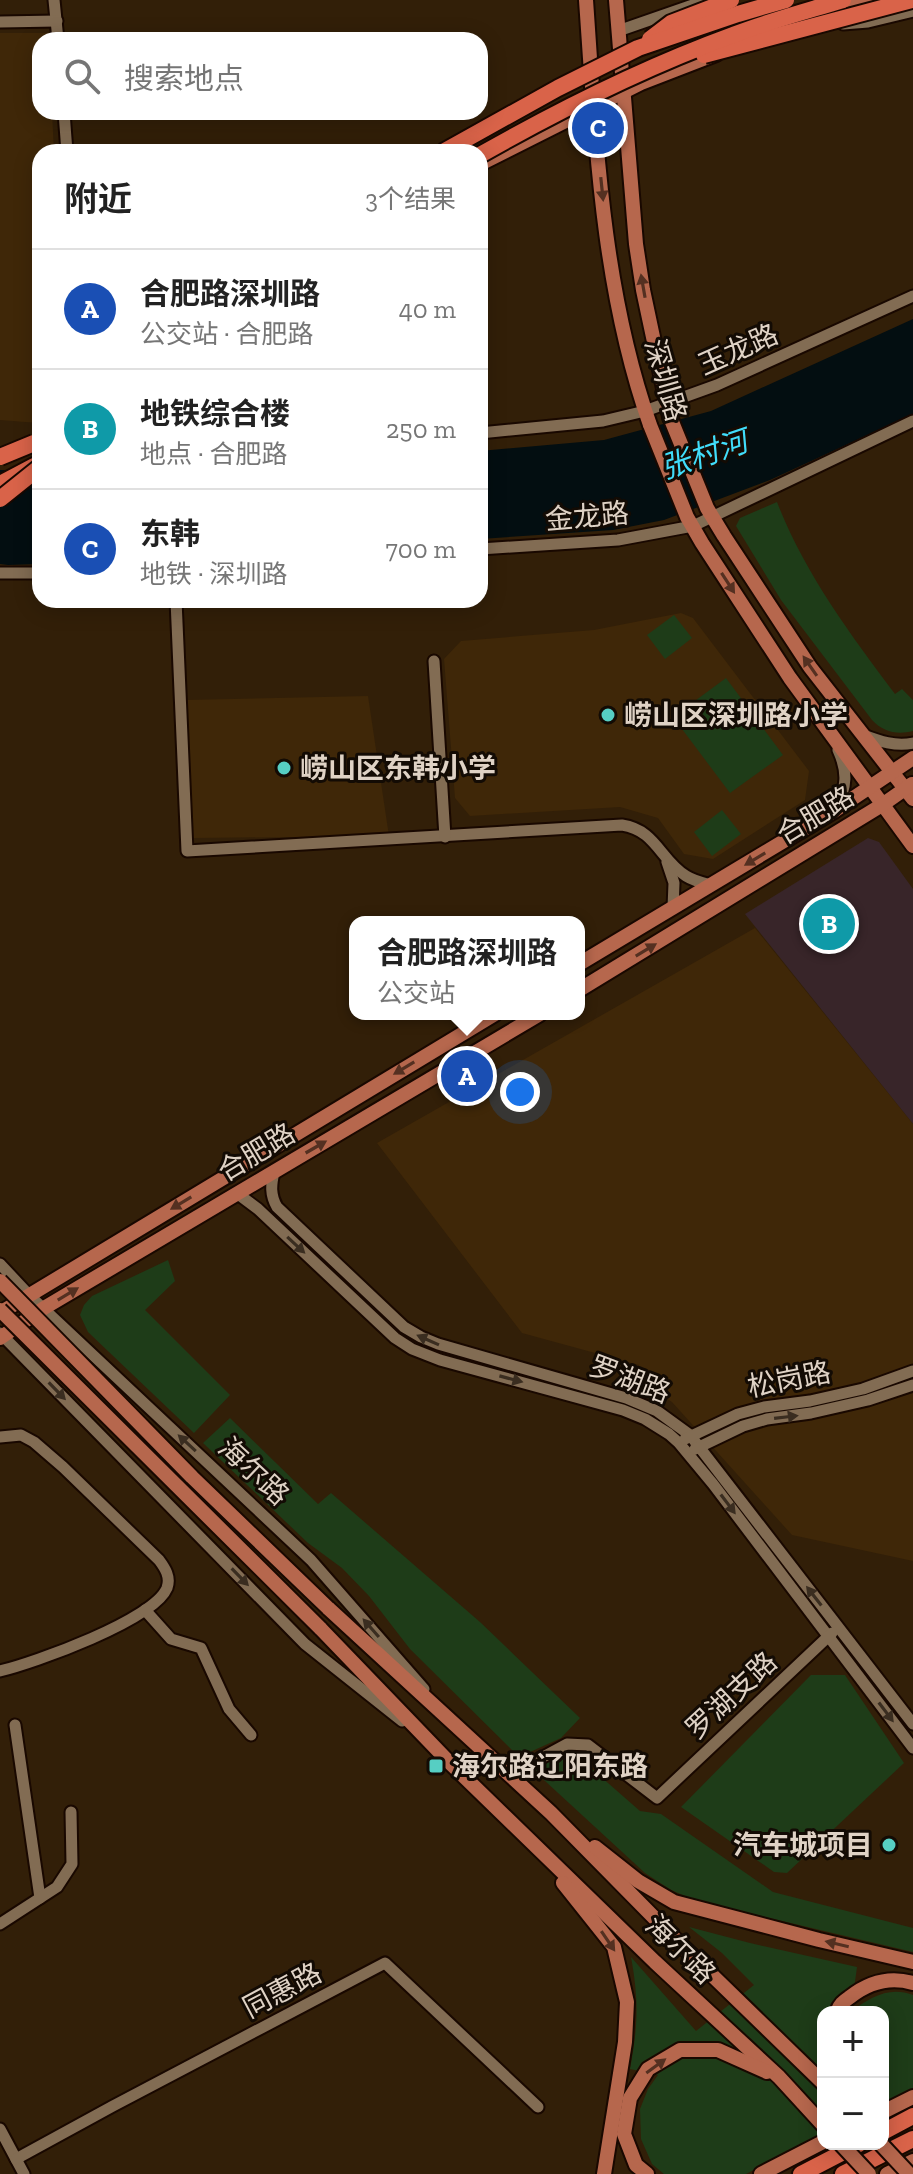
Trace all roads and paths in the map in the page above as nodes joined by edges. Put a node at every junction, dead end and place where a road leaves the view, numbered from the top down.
1 (54, 0) edge
2 (586, 0) edge
3 (616, 0) edge
4 (707, 0) edge
5 (729, 0) edge
6 (765, 0) edge
7 (786, 0) edge
8 (843, 0) edge
9 (875, 0) edge
10 (912, 0) edge
11 (913, 11) edge
12 (57, 21) junction
13 (0, 22) edge
14 (691, 27) junction
15 (787, 28) junction
16 (618, 31) junction
17 (58, 32) edge
18 (638, 48) junction
19 (620, 61) junction
20 (591, 63) junction
21 (648, 69) junction
22 (623, 92) junction
23 (594, 106) junction
24 (65, 120) edge
25 (66, 144) edge
26 (445, 144) edge
27 (457, 144) edge
28 (488, 150) edge
29 (488, 160) edge
30 (913, 296) edge
31 (668, 411) junction
32 (648, 418) junction
33 (913, 421) edge
34 (488, 432) edge
35 (32, 440) edge
36 (32, 441) edge
37 (0, 447) edge
38 (0, 458) edge
39 (32, 472) edge
40 (32, 473) edge
41 (32, 474) edge
42 (0, 484) edge
43 (0, 491) edge
44 (0, 499) edge
45 (710, 513) junction
46 (690, 522) junction
47 (488, 548) edge
48 (0, 573) edge
49 (32, 573) edge
50 (176, 608) edge
51 (434, 661) dead end
52 (832, 734) junction
53 (863, 735) junction
54 (913, 743) edge
55 (913, 758) edge
56 (892, 772) junction
57 (869, 788) junction
58 (910, 790) edge
59 (882, 805) junction
60 (834, 811) junction
61 (445, 837) junction
62 (913, 846) edge
63 (665, 857) junction
64 (711, 885) junction
65 (673, 908) junction
66 (585, 960) edge
67 (585, 986) edge
68 (485, 1020) edge
69 (530, 1020) edge
70 (274, 1172) junction
71 (238, 1194) junction
72 (0, 1264) edge
73 (0, 1281) edge
74 (29, 1295) junction
75 (44, 1308) junction
76 (0, 1311) edge
77 (1, 1335) edge
78 (913, 1371) edge
79 (913, 1385) edge
80 (690, 1435) junction
81 (0, 1437) edge
82 (679, 1443) junction
83 (693, 1450) junction
84 (145, 1610) junction
85 (838, 1627) junction
86 (828, 1636) junction
87 (0, 1671) edge
88 (913, 1724) edge
89 (15, 1725) dead end
90 (459, 1728) junction
91 (251, 1735) dead end
92 (433, 1745) junction
93 (913, 1748) edge
94 (510, 1775) junction
95 (71, 1812) dead end
96 (551, 1813) junction
97 (526, 1835) junction
98 (40, 1898) junction
99 (0, 1924) edge
100 (913, 1962) edge
101 (913, 1983) edge
102 (839, 2006) edge
103 (779, 2077) junction
104 (818, 2078) edge
105 (913, 2097) edge
106 (538, 2107) dead end
107 (889, 2109) edge
108 (913, 2116) edge
109 (817, 2118) edge
110 (0, 2129) edge
111 (889, 2129) edge
112 (913, 2139) edge
113 (817, 2145) edge
114 (847, 2150) edge
115 (847, 2150) edge
116 (887, 2150) edge
117 (16, 2159) junction
118 (913, 2161) edge
119 (24, 2174) edge
120 (604, 2174) edge
121 (647, 2174) edge
122 (761, 2174) edge
123 (801, 2174) edge
124 (843, 2174) edge
125 (869, 2174) edge
126 (887, 2174) edge
127 (909, 2174) edge

1 - 12 street
2 - 20 main road, 深圳路
3 - 16 main road, 深圳路
4 - 16 street
5 - 14 main road
5 - 18 highway, bridge
6 - 14 main road
7 - 18 highway, bridge
8 - 21 highway, bridge
9 - 15 main road
10 - 21 highway, bridge
11 - 15 street
12 - 13 street
12 - 17 street
14 - 19 main road
15 - 22 main road
16 - 19 main road, 深圳路
18 - 27 highway, bridge
19 - 20 main road
19 - 22 main road, 深圳路
20 - 23 main road, 深圳路
20 - 26 main road
21 - 28 highway, bridge
22 - 23 main road
31 -> 22 main road, 深圳路
23 - 29 main road
23 -> 32 main road, 深圳路
24 - 25 street
30 - 31 street, 玉龙路
31 - 32 street, 玉龙路
31 - 45 main road, 深圳路
32 - 34 street, 玉龙路
32 - 46 main road, 深圳路, bridge
33 - 45 street, 金龙路
35 - 37 street
36 - 38 highway, bridge
39 - 42 highway
40 - 43 main road, bridge
41 - 44 highway, bridge
45 - 46 street, 金龙路
53 -> 45 main road, 深圳路
46 - 47 street, 金龙路
46 -> 52 main road, 深圳路
48 - 49 street
50 - 61 street
51 - 61 street
52 - 57 main road, 深圳路
52 - 60 street
53 - 54 street
53 - 56 main road, 深圳路
55 - 56 main road, 合肥路
56 - 57 main road, 合肥路
56 - 58 main road, 深圳路
57 - 59 main road, 深圳路
57 - 60 main road, 合肥路
58 - 59 main road, 合肥路
59 - 62 main road, 深圳路
67 -> 59 main road, 合肥路
60 -> 64 main road, 合肥路
61 - 63 street
63 - 64 street
63 - 65 street
64 - 65 main road, 合肥路
65 - 66 main road, 合肥路
68 -> 74 main road, 合肥路
70 -> 69 main road, 合肥路
70 - 71 main road, 合肥路
80 -> 70 street, 罗湖路
75 -> 71 main road, 合肥路
71 -> 82 street
72 - 74 street, 海尔路
73 - 90 main road, 海尔路, bridge
74 - 75 street, 海尔路
74 - 76 main road, 合肥路
75 - 77 main road, 合肥路
90 -> 75 street, 海尔路
76 - 92 main road, 海尔路, bridge
77 -> 92 street, 海尔路
78 - 80 street, 松岗路
83 -> 79 street, 松岗路
80 - 82 street, 松岗路
80 - 83 street, 罗湖路
81 - 84 street
82 - 83 street
85 -> 83 street, 罗湖路
83 -> 86 street
84 - 87 street
84 - 91 street
85 - 86 street, 罗湖支路
85 - 88 street, 罗湖路
86 -> 93 street
86 - 94 street, 罗湖支路
89 - 98 street
90 - 94 main road, 海尔路
92 - 97 main road, 海尔路
94 - 96 main road, 海尔路
95 - 98 street
100 -> 96 main road
96 - 104 main road, 海尔路
97 - 103 main road, 海尔路
97 -> 120 main road
98 - 99 street
101 - 102 main road
103 - 109 main road, 海尔路
121 -> 103 main road
105 - 107 main road
106 - 117 street, 同惠路
108 - 111 highway
110 - 117 street
112 - 124 highway
113 - 122 main road
114 - 125 main road, bridge
115 - 123 highway
116 - 127 main road, bridge
117 - 119 street
118 - 126 main road

